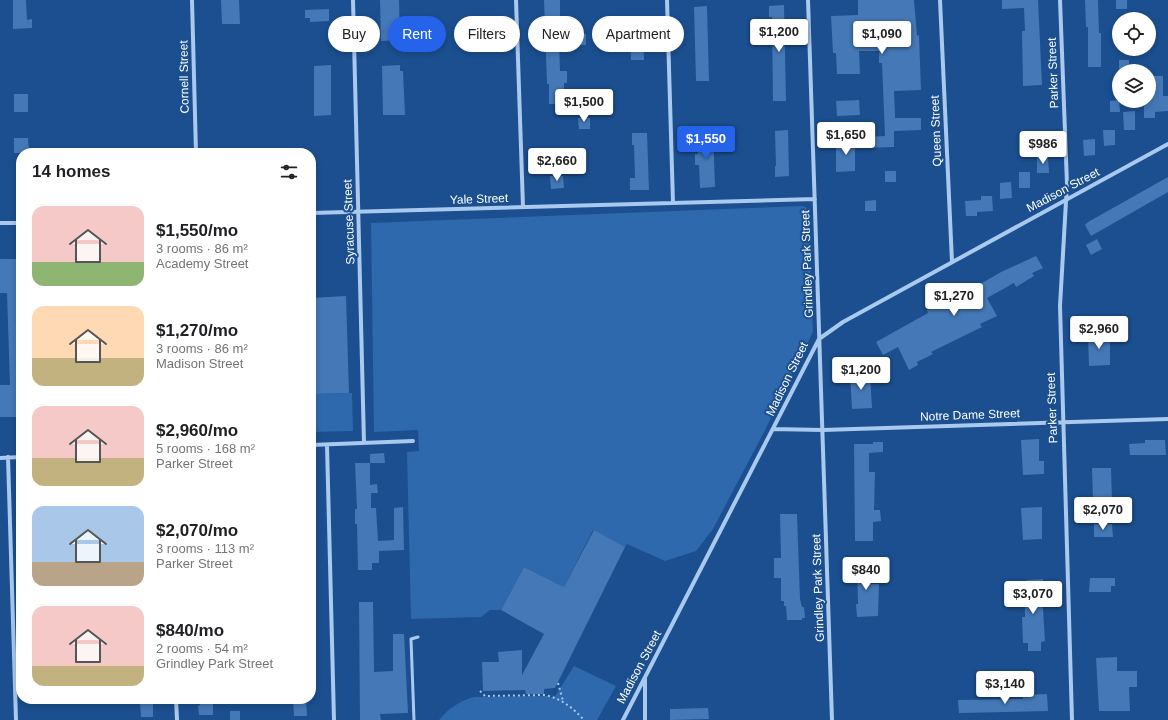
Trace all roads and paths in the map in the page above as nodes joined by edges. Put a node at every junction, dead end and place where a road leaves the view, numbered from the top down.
1 (192, 0) edge
2 (353, 0) edge
3 (516, 0) edge
4 (667, 0) edge
5 (808, 0) edge
6 (940, 0) edge
7 (1060, 0) edge
8 (1168, 144) edge
9 (196, 148) edge
10 (815, 199) junction
11 (1067, 199) junction
12 (673, 203) junction
13 (523, 207) junction
14 (358, 212) junction
15 (316, 213) edge
16 (0, 223) edge
17 (16, 223) edge
18 (952, 262) junction
19 (818, 339) junction
20 (1168, 419) edge
21 (1063, 422) junction
22 (774, 429) junction
23 (823, 430) junction
24 (412, 441) dead end
25 (364, 443) junction
26 (316, 445) edge
27 (327, 445) junction
28 (8, 457) junction
29 (16, 457) edge
30 (0, 458) edge
31 (418, 636) dead end
32 (645, 677) junction
33 (558, 683) dead end
34 (480, 691) dead end
35 (564, 702) junction
36 (176, 704) edge
37 (16, 720) edge
38 (176, 720) edge
39 (334, 720) edge
40 (414, 720) edge
41 (584, 720) edge
42 (622, 720) edge
43 (645, 720) edge
44 (832, 720) edge
45 (1072, 720) edge

1 - 9 street, Cornell Street
2 - 14 street, Syracuse Street
3 - 13 street
4 - 12 street
5 - 10 street, Grindley Park Street
6 - 18 street, Queen Street
7 - 11 street, Parker Street
8 - 11 street, Madison Street
10 - 12 street, Yale Street
10 - 19 street, Grindley Park Street
11 - 18 street, Madison Street
11 - 21 street, Parker Street
12 - 13 street, Yale Street
13 - 14 street, Yale Street
14 - 15 street, Yale Street
14 - 25 street, Syracuse Street
16 - 17 street
18 - 19 street, Madison Street
19 - 22 street, Madison Street
19 - 23 street, Grindley Park Street
20 - 21 street, Notre Dame Street
21 - 23 street, Notre Dame Street
21 - 45 street, Parker Street
22 - 23 street, Notre Dame Street
22 - 32 street, Madison Street
23 - 44 street, Grindley Park Street
24 - 25 street
25 - 27 street
26 - 27 street
27 - 39 street
28 - 29 street
28 - 30 street
28 - 37 street
31 - 40 lane
32 - 42 street, Madison Street
32 - 43 street
33 - 35 path
34 - 35 path
35 - 41 path
36 - 38 street

